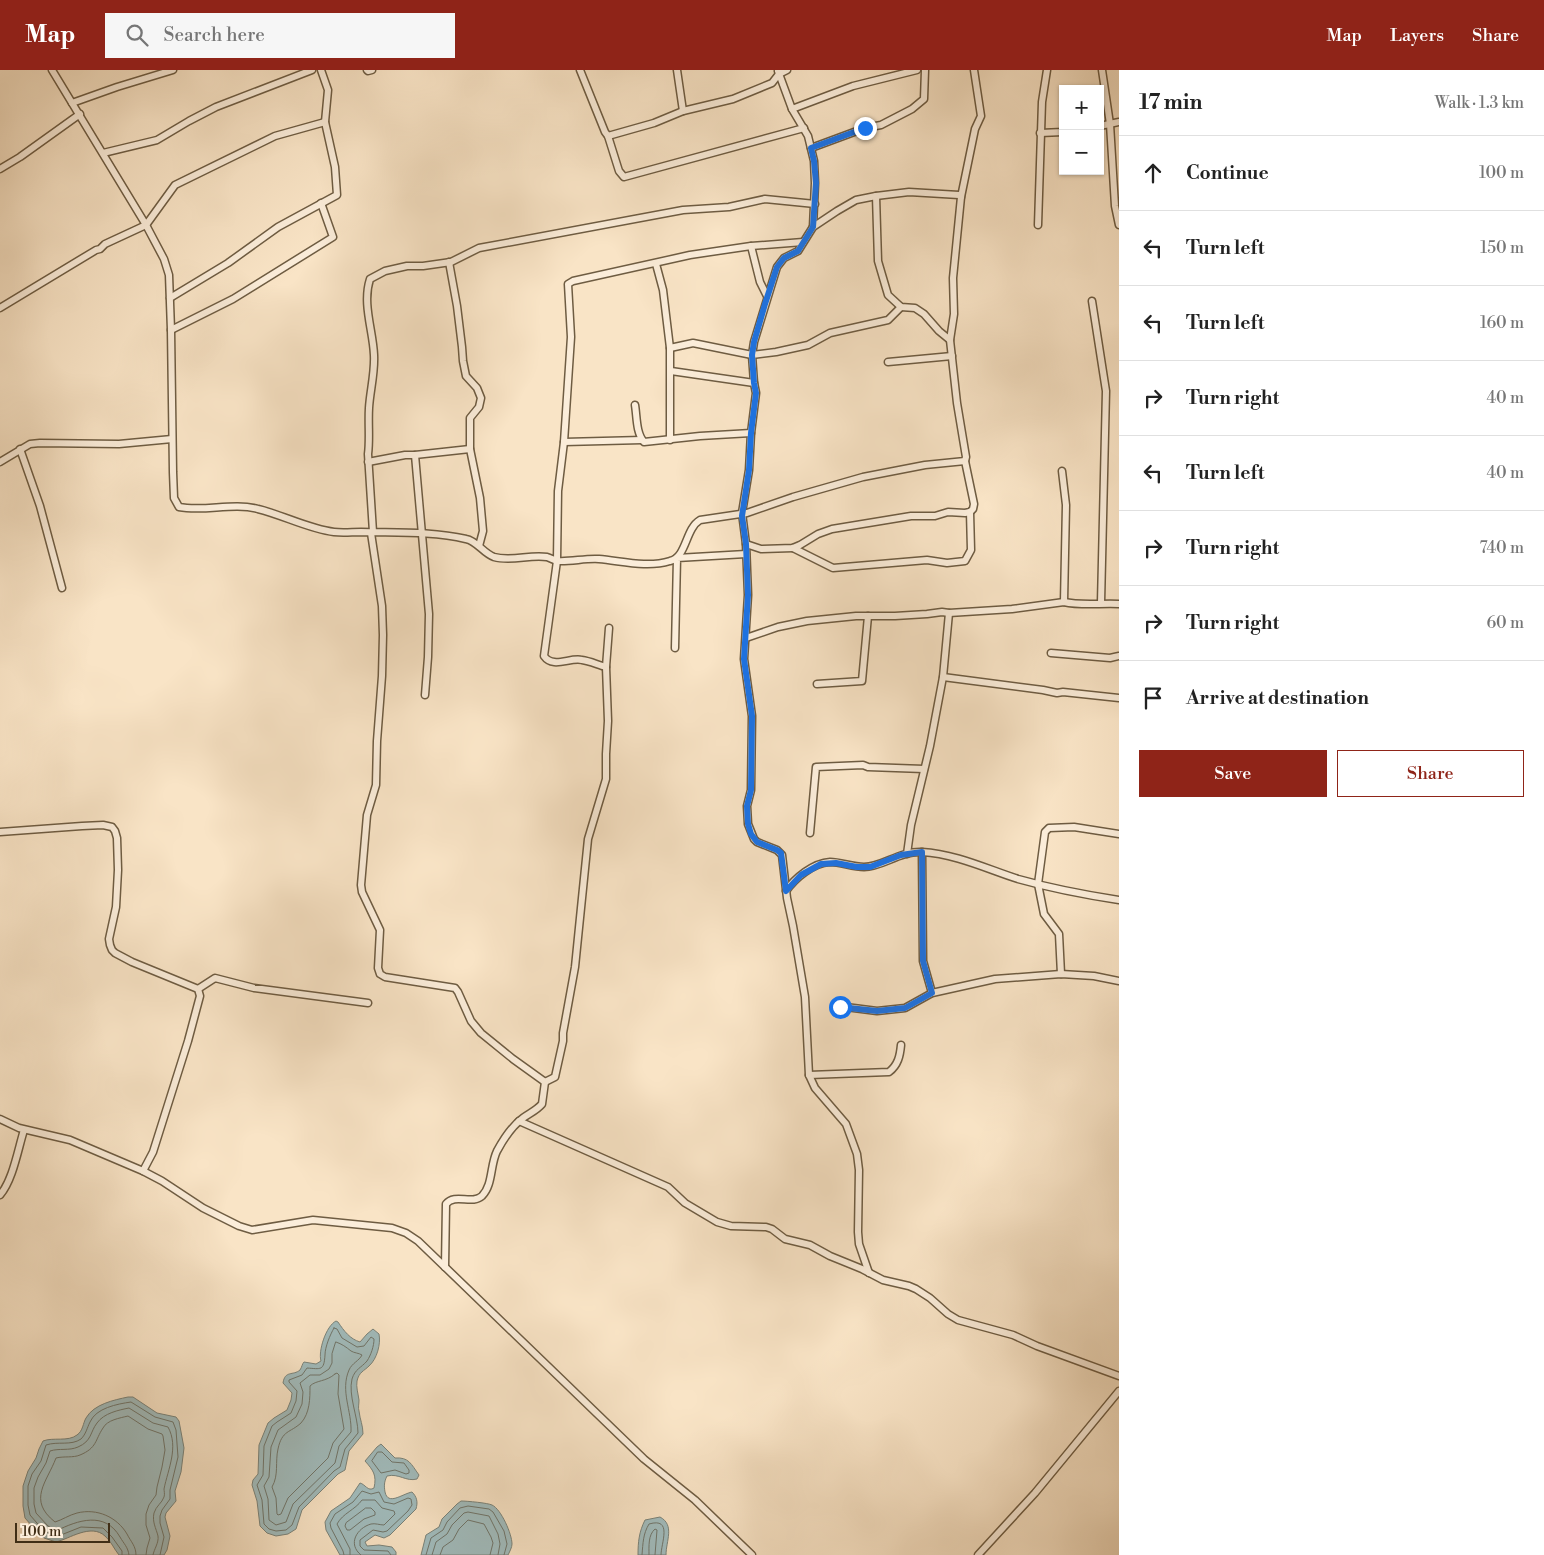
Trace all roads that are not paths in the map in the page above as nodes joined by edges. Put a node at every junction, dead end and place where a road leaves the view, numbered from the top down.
1 (52, 70) edge
2 (173, 70) edge
3 (312, 70) edge
4 (321, 70) edge
5 (367, 70) edge
6 (372, 70) edge
7 (580, 70) edge
8 (677, 70) edge
9 (787, 70) edge
10 (917, 70) edge
11 (925, 70) edge
12 (974, 70) edge
13 (1047, 70) edge
14 (1102, 70) edge
15 (778, 72) edge
16 (72, 103) junction
17 (792, 109) junction
18 (683, 111) junction
19 (80, 114) junction
20 (325, 122) junction
21 (1119, 122) edge
22 (1110, 124) junction
23 (1104, 125) edge
24 (804, 128) junction
25 (1059, 132) edge
26 (1040, 133) junction
27 (608, 136) junction
28 (811, 148) junction
29 (104, 153) junction
30 (0, 169) edge
31 (876, 196) junction
32 (961, 197) junction
33 (321, 203) junction
34 (815, 204) junction
35 (146, 225) junction
36 (1038, 225) dead end
37 (1119, 225) edge
38 (813, 227) junction
39 (803, 242) junction
40 (751, 246) junction
41 (449, 262) junction
42 (656, 264) junction
43 (767, 296) junction
44 (170, 298) junction
45 (1092, 301) dead end
46 (0, 308) edge
47 (901, 308) junction
48 (171, 330) junction
49 (950, 340) junction
50 (670, 348) junction
51 (752, 355) junction
52 (952, 356) junction
53 (888, 362) dead end
54 (671, 371) junction
55 (754, 383) junction
56 (636, 405) dead end
57 (751, 433) junction
58 (172, 439) junction
59 (642, 440) junction
60 (670, 440) junction
61 (564, 442) junction
62 (20, 449) junction
63 (470, 449) junction
64 (415, 456) junction
65 (965, 461) junction
66 (0, 462) edge
67 (368, 462) junction
68 (1062, 471) dead end
69 (970, 512) junction
70 (742, 513) junction
71 (372, 532) junction
72 (422, 534) junction
73 (746, 544) junction
74 (479, 546) junction
75 (793, 548) junction
76 (746, 554) junction
77 (677, 558) junction
78 (557, 561) junction
79 (62, 588) dead end
80 (1064, 602) junction
81 (1101, 602) junction
82 (1119, 604) edge
83 (949, 613) junction
84 (868, 616) junction
85 (608, 628) dead end
86 (746, 638) junction
87 (675, 648) dead end
88 (1051, 653) dead end
89 (1119, 656) edge
90 (606, 667) junction
91 (943, 677) junction
92 (817, 684) dead end
93 (425, 695) dead end
94 (1119, 698) edge
95 (924, 769) junction
96 (0, 832) edge
97 (810, 833) dead end
98 (1119, 834) edge
99 (922, 852) junction
100 (907, 854) junction
101 (1038, 884) junction
102 (786, 891) junction
103 (1119, 900) edge
104 (1061, 974) junction
105 (1119, 981) edge
106 (198, 989) junction
107 (932, 993) junction
108 (368, 1002) dead end
109 (838, 1006) dead end
110 (901, 1045) dead end
111 (810, 1074) junction
112 (545, 1082) junction
113 (0, 1119) edge
114 (519, 1121) junction
115 (24, 1130) junction
116 (143, 1171) junction
117 (0, 1194) edge
118 (445, 1267) junction
119 (869, 1273) junction
120 (1119, 1376) edge
121 (1119, 1391) edge
122 (752, 1555) edge
123 (978, 1555) edge

1 - 16 street
2 - 16 street
3 - 29 street
4 - 20 street
5 - 6 street
7 - 27 street
8 - 18 street
9 - 15 street
10 - 17 street
11 - 28 street
12 - 32 street
13 - 26 street
14 - 22 street
15 - 17 street
15 - 18 street
16 - 19 street
17 - 24 street
18 - 27 street
19 - 29 street
19 - 30 street
20 - 33 street
20 - 35 street
21 - 22 street
22 - 23 street
22 - 37 street
24 - 27 street
24 - 28 street
25 - 26 street
26 - 36 street
28 - 34 street
29 - 35 street
31 - 32 street
31 - 38 street
31 - 47 street
32 - 49 street
33 - 44 street
33 - 48 street
34 - 38 street
34 - 41 street
35 - 44 street
35 - 46 street
38 - 39 street
39 - 40 street
39 - 43 street
40 - 42 street
40 - 43 street
41 - 63 street
41 - 67 street
42 - 50 street
42 - 61 street
43 - 51 street
44 - 48 street
45 - 81 street
47 - 49 street
47 - 51 street
48 - 58 street
49 - 52 street
50 - 51 street
50 - 54 street
51 - 55 street
52 - 53 street
52 - 65 street
54 - 55 street
54 - 60 street
55 - 57 street
56 - 59 street
57 - 60 street
57 - 70 street
58 - 62 street
58 - 71 street
59 - 60 street
59 - 61 street
61 - 78 street
62 - 66 street
62 - 79 street
63 - 64 street
63 - 74 street
64 - 67 street
64 - 72 street
65 - 69 street
65 - 70 street
67 - 71 street
68 - 80 street
69 - 75 street
69 - 75 street
70 - 73 street
70 - 77 street
71 - 72 street
71 - 112 street
72 - 74 street
72 - 93 street
73 - 75 street
73 - 76 street
74 - 78 street
76 - 77 street
76 - 86 street
77 - 78 street
77 - 87 street
78 - 90 street
80 - 81 street
80 - 83 street
81 - 82 street
83 - 84 street
83 - 91 street
84 - 86 street
84 - 92 street
85 - 90 street
86 - 102 street
88 - 89 street
90 - 112 street
91 - 94 street
91 - 95 street
95 - 97 street
95 - 100 street
96 - 106 street
98 - 101 street
99 - 100 street
99 - 101 street
99 - 107 street
100 - 102 street
101 - 103 street
101 - 104 street
102 - 111 street
104 - 105 street
104 - 107 street
106 - 108 street
106 - 116 street
107 - 109 street
110 - 111 street
111 - 119 street
112 - 114 street
113 - 115 street
114 - 118 street
114 - 119 street
115 - 116 street
115 - 117 street
116 - 118 street
118 - 122 street
119 - 120 street
121 - 123 street

